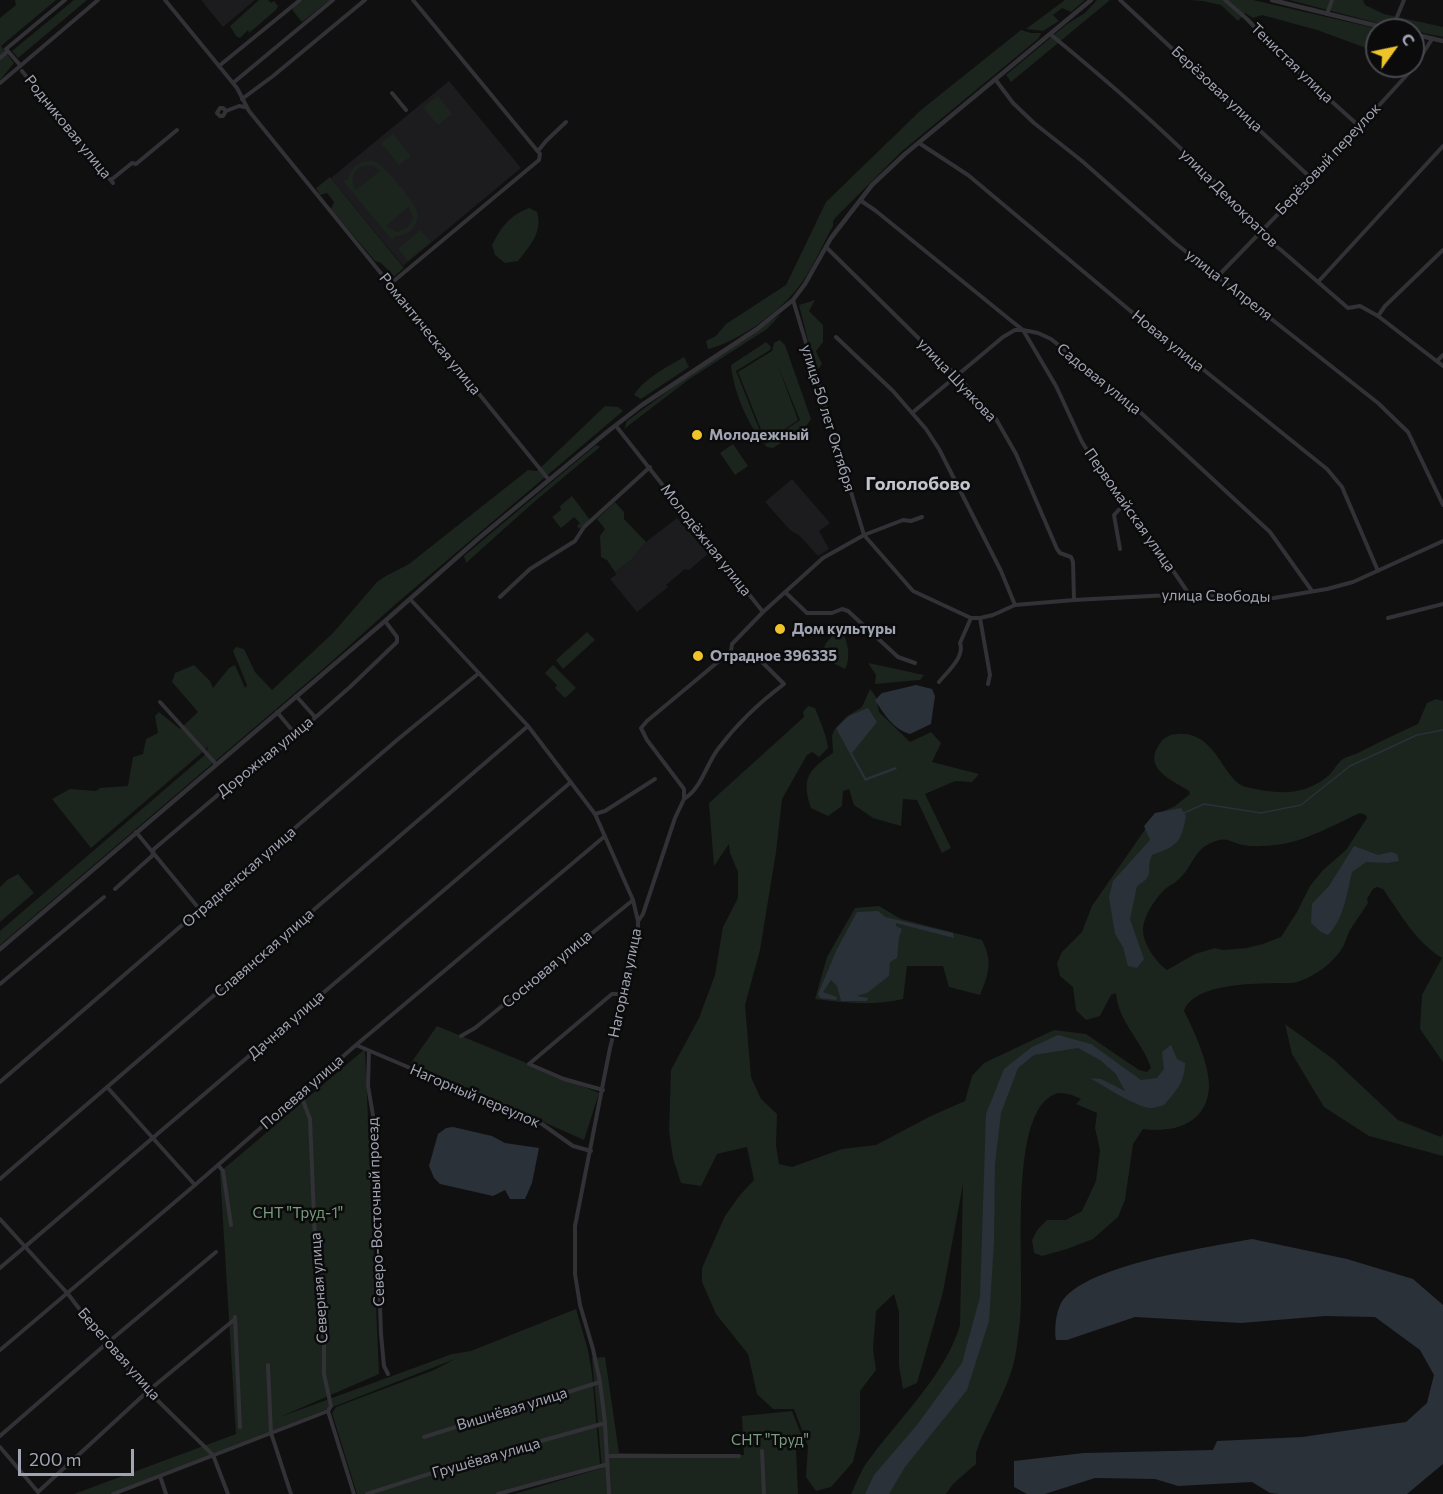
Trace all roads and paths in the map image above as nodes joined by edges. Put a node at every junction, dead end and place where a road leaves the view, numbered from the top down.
1 (65, 0) edge
2 (98, 0) edge
3 (165, 0) edge
4 (300, 0) edge
5 (333, 0) edge
6 (365, 0) edge
7 (413, 0) edge
8 (1091, 0) edge
9 (1120, 0) edge
10 (1225, 0) edge
11 (1272, 0) edge
12 (1332, 0) edge
13 (1404, 0) edge
14 (1327, 14) junction
15 (1397, 18) edge
16 (1365, 23) edge
17 (1050, 34) junction
18 (1425, 37) edge
19 (1432, 39) junction
20 (1443, 41) edge
21 (7, 50) junction
22 (0, 58) edge
23 (20, 65) junction
24 (219, 66) junction
25 (22, 71) dead end
26 (995, 79) junction
27 (0, 83) edge
28 (233, 83) junction
29 (392, 93) dead end
30 (241, 97) junction
31 (246, 107) junction
32 (406, 110) dead end
33 (226, 111) dead end
34 (566, 122) dead end
35 (1359, 126) junction
36 (177, 130) dead end
37 (919, 142) junction
38 (1443, 146) edge
39 (538, 151) junction
40 (1312, 179) junction
41 (860, 200) junction
42 (1260, 231) junction
43 (826, 247) junction
44 (1443, 250) edge
45 (1218, 276) junction
46 (1318, 282) junction
47 (389, 285) junction
48 (794, 300) junction
49 (1378, 316) junction
50 (1023, 330) junction
51 (837, 337) dead end
52 (1443, 355) edge
53 (1437, 361) junction
54 (1443, 366) edge
55 (956, 375) junction
56 (912, 412) junction
57 (616, 426) junction
58 (650, 467) junction
59 (549, 480) junction
60 (1126, 502) junction
61 (1443, 505) edge
62 (922, 517) dead end
63 (864, 535) junction
64 (1443, 541) edge
65 (1120, 549) dead end
66 (1378, 571) junction
67 (1312, 591) junction
68 (785, 592) junction
69 (1189, 594) junction
70 (500, 597) dead end
71 (410, 599) junction
72 (1074, 600) junction
73 (1443, 604) edge
74 (1015, 605) junction
75 (763, 612) junction
76 (971, 618) junction
77 (980, 618) junction
78 (1388, 618) dead end
79 (385, 621) junction
80 (761, 661) dead end
81 (915, 663) dead end
82 (479, 673) junction
83 (939, 682) dead end
84 (988, 684) dead end
85 (296, 696) junction
86 (160, 702) dead end
87 (277, 712) junction
88 (315, 717) junction
89 (528, 726) junction
90 (296, 735) junction
91 (216, 764) junction
92 (655, 778) dead end
93 (571, 782) junction
94 (684, 799) junction
95 (595, 814) junction
96 (136, 832) junction
97 (606, 836) junction
98 (153, 853) junction
99 (115, 889) dead end
100 (104, 897) dead end
101 (633, 900) junction
102 (201, 911) junction
103 (638, 921) junction
104 (0, 950) edge
105 (0, 984) edge
106 (624, 994) junction
107 (461, 1036) dead end
108 (356, 1045) junction
109 (369, 1051) junction
110 (0, 1082) edge
111 (107, 1087) junction
112 (603, 1090) junction
113 (300, 1093) junction
114 (152, 1138) junction
115 (591, 1151) junction
116 (218, 1165) junction
117 (0, 1179) edge
118 (195, 1185) junction
119 (0, 1219) edge
120 (231, 1225) dead end
121 (25, 1247) junction
122 (216, 1252) dead end
123 (0, 1268) edge
124 (68, 1294) junction
125 (106, 1344) junction
126 (0, 1350) edge
127 (268, 1365) dead end
128 (388, 1374) dead end
129 (600, 1382) junction
130 (148, 1391) junction
131 (328, 1411) junction
132 (605, 1424) junction
133 (240, 1427) dead end
134 (271, 1433) junction
135 (0, 1436) edge
136 (424, 1437) dead end
137 (0, 1447) edge
138 (762, 1451) dead end
139 (213, 1455) junction
140 (607, 1456) junction
141 (739, 1456) dead end
142 (608, 1464) junction
143 (160, 1476) junction
144 (113, 1494) edge
145 (166, 1494) edge
146 (228, 1494) edge
147 (291, 1494) edge
148 (354, 1494) edge
149 (367, 1494) edge
150 (498, 1494) edge
151 (610, 1494) edge
152 (764, 1494) edge

1 - 21 street
2 - 23 street
3 - 24 street
4 - 24 street
5 - 28 street
6 - 30 street
7 - 39 street
8 - 17 street
9 - 40 street, Берёзовая улица
10 - 35 street, Тенистая улица
11 - 14 street
12 - 14 street
13 - 15 street
14 - 16 street
17 - 26 street
17 - 42 street, улица Демократов
18 - 19 street
19 - 20 street
19 - 35 street, Берёзовый переулок
21 - 22 street
21 - 23 street
23 - 27 street
24 - 28 street
25 - 36 street, Родниковая улица
26 - 37 street
26 - 45 street, улица 1 Апреля
28 - 30 street
29 - 32 street
30 - 31 street, Романтическая улица
31 - 33 street
31 - 47 street, Романтическая улица
34 - 39 street
35 - 40 street, Берёзовый переулок
37 - 41 street
37 - 66 street, Новая улица
38 - 46 street
39 - 47 street
40 - 42 street, Берёзовый переулок
41 - 43 street
41 - 50 street, Садовая улица
42 - 45 street, Берёзовый переулок
42 - 46 street, улица Демократов
43 - 48 street
43 - 55 street, улица Шуякова
44 - 49 street
45 - 61 street, улица 1 Апреля
46 - 49 street, улица Демократов
47 - 59 street, Романтическая улица
48 - 57 street
48 - 63 street, улица 50 лет Октября
49 - 53 street, улица Демократов
50 - 55 street
50 - 60 street, Первомайская улица
50 - 67 street, Садовая улица
51 - 56 street
52 - 53 street
53 - 54 street, улица Демократов
55 - 56 street
55 - 72 street, улица Шуякова
56 - 74 street
57 - 58 street, Молодёжная улица
57 - 59 street
58 - 70 street, Молодёжная улица
58 - 75 street, Молодёжная улица
59 - 71 street
60 - 65 street
60 - 69 street, Первомайская улица
62 - 63 street
63 - 68 street
63 - 76 street, улица 50 лет Октября
64 - 66 street, улица Свободы
66 - 67 street, улица Свободы
67 - 69 street, улица Свободы
68 - 75 street
68 - 81 street
69 - 72 street, улица Свободы
71 - 79 street
71 - 82 street, Нагорная улица
72 - 74 street, улица Свободы
73 - 78 street
74 - 77 street, улица 50 лет Октября
75 - 94 street
76 - 77 street, улица 50 лет Октября
76 - 83 street
77 - 84 street
79 - 85 street
79 - 88 street, Дорожная улица
80 - 94 street
82 - 89 street, Нагорная улица
82 - 102 street, Отрадненская улица
85 - 87 street
85 - 88 street
86 - 91 street
87 - 90 street
87 - 91 street
88 - 90 street, Дорожная улица
89 - 93 street, Нагорная улица
89 - 111 street, Славянская улица
90 - 98 street, Дорожная улица
91 - 96 street
92 - 95 street
93 - 95 street, Нагорная улица
93 - 114 street, Дачная улица
94 - 103 street
95 - 97 street, Нагорная улица
96 - 98 street
96 - 104 street
97 - 101 street, Нагорная улица
97 - 108 street, Полевая улица
98 - 99 street, Дорожная улица
98 - 102 street
100 - 105 street
101 - 103 street, Нагорная улица
101 - 107 street, Сосновая улица
102 - 110 street, Отрадненская улица
103 - 106 street, Нагорная улица
106 - 112 street, Нагорная улица
106 - 112 street
108 - 109 street, Нагорный переулок
108 - 113 street, Полевая улица
109 - 115 street, Нагорный переулок
109 - 128 street, Северо-Восточный проезд
111 - 114 street
111 - 117 street, Славянская улица
112 - 115 street, Нагорная улица
113 - 116 street, Полевая улица
113 - 131 street, Северная улица
114 - 118 street
114 - 121 street, Дачная улица
115 - 129 street, Нагорная улица
116 - 118 street, Полевая улица
116 - 120 street
118 - 124 street, Полевая улица
119 - 121 street, Береговая улица
121 - 123 street, Дачная улица
121 - 124 street, Береговая улица
122 - 125 street
124 - 125 street, Береговая улица
124 - 126 street, Полевая улица
125 - 130 street, Береговая улица
125 - 135 street
127 - 134 street
129 - 132 street, Нагорная улица
129 - 136 street, Вишнёвая улица
130 - 133 street
130 - 137 street
130 - 139 street, Береговая улица
131 - 134 street
131 - 148 street, Северная улица
132 - 140 street, Нагорная улица
132 - 149 street, Грушёвая улица
134 - 139 street
134 - 147 street
138 - 152 street
139 - 143 street
139 - 146 street, Береговая улица
140 - 141 street
140 - 142 street, Нагорная улица
142 - 150 street
142 - 151 street, Нагорная улица
143 - 144 street
143 - 145 street

